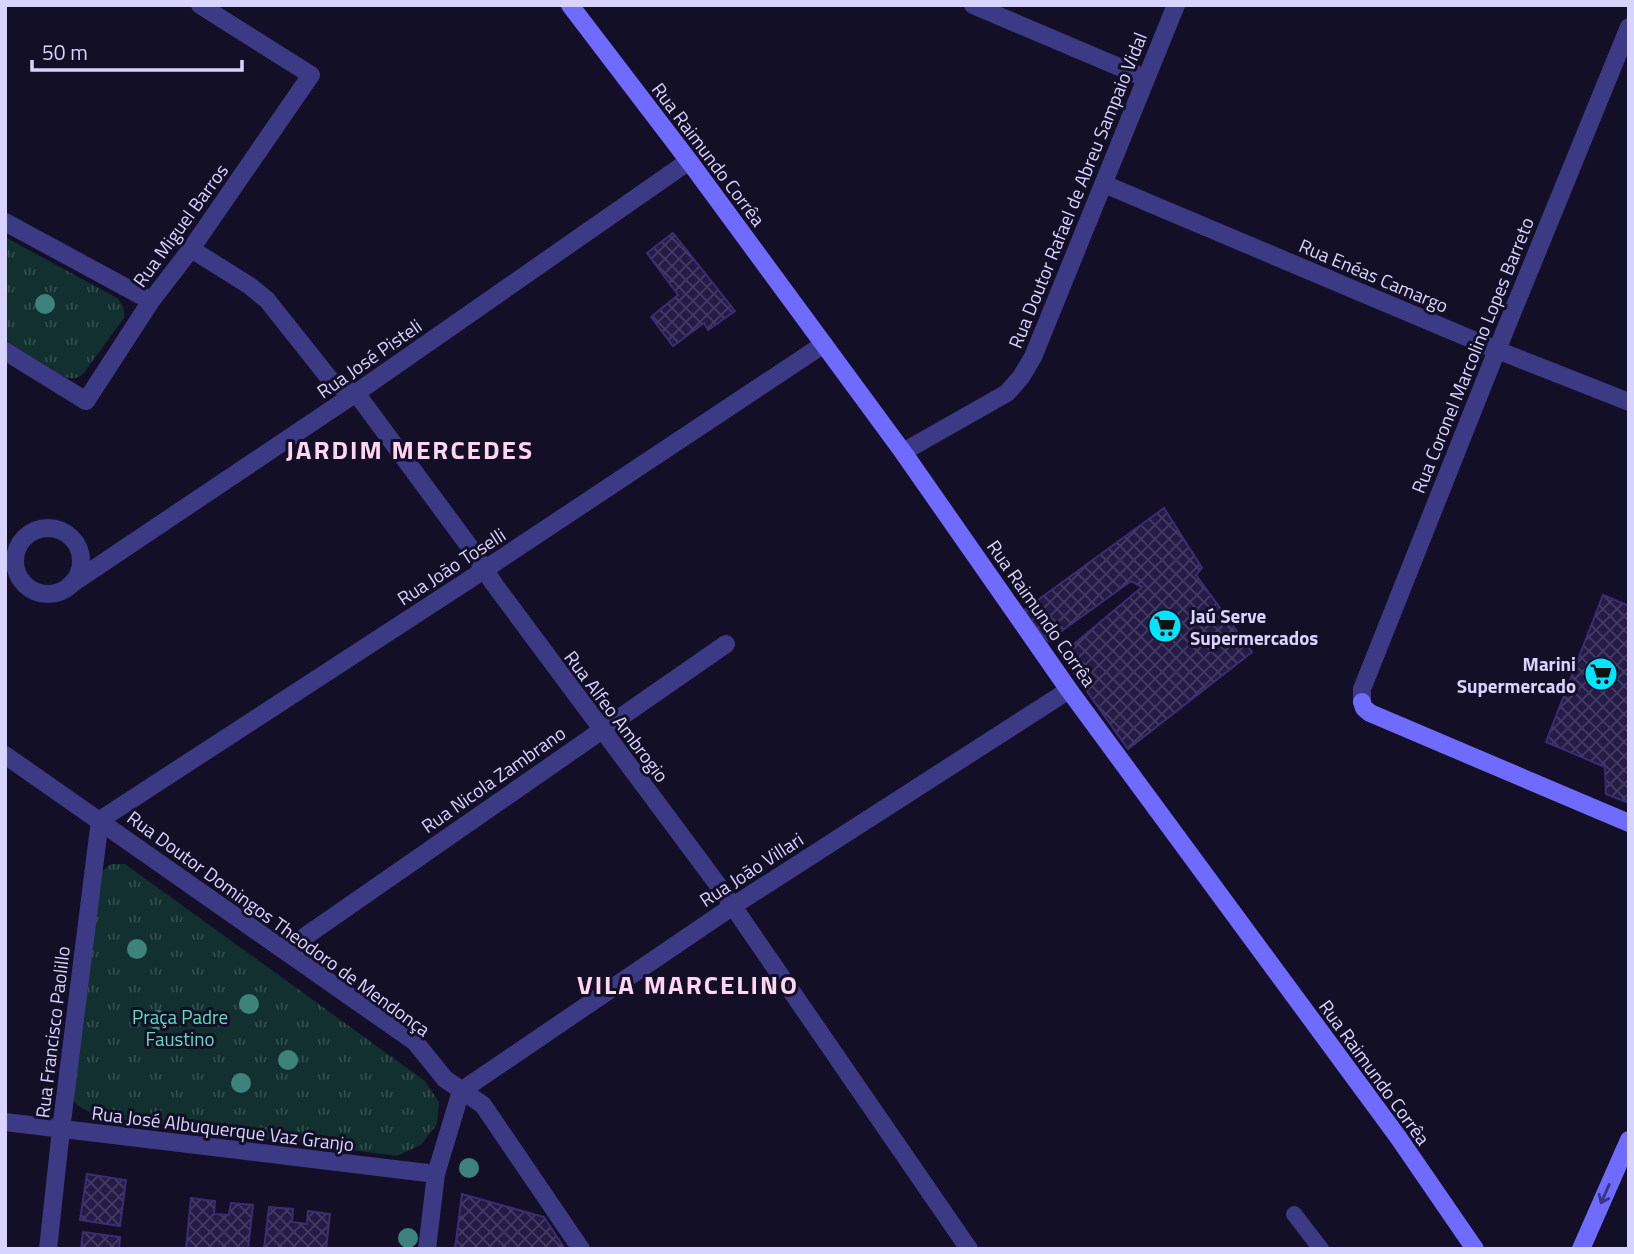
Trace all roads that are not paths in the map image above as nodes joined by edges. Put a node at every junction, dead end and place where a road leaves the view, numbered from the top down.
1 (200, 5) edge
2 (570, 5) edge
3 (973, 5) edge
4 (1176, 5) edge
5 (1629, 27) edge
6 (1145, 78) junction
7 (689, 161) junction
8 (1104, 184) junction
9 (5, 222) edge
10 (191, 248) junction
11 (151, 301) junction
12 (824, 344) junction
13 (1497, 350) junction
14 (5, 351) edge
15 (356, 393) junction
16 (1629, 402) edge
17 (903, 452) junction
18 (484, 570) junction
19 (70, 586) dead end
20 (726, 644) dead end
21 (1069, 690) junction
22 (1362, 702) joint
23 (601, 730) junction
24 (5, 755) edge
25 (100, 820) junction
26 (1629, 823) edge
27 (733, 906) junction
28 (282, 948) junction
29 (461, 1091) junction
30 (5, 1122) edge
31 (61, 1129) junction
32 (1629, 1140) edge
33 (436, 1174) junction
34 (1294, 1214) dead end
35 (967, 1248) edge
36 (48, 1249) edge
37 (427, 1249) edge
38 (581, 1249) edge
39 (1321, 1249) edge
40 (1475, 1249) edge
41 (1581, 1249) edge

1 - 10 street, Rua Miguel Barros
2 - 7 main road, Rua Raimundo Corrêa
3 - 6 street
4 - 6 street, Rua Doutor Rafael de Abreu Sampaio Vidal
5 - 13 street, Rua Coronel Marcolino Lopes Barreto
6 - 8 street, Rua Doutor Rafael de Abreu Sampaio Vidal
7 - 12 main road, Rua Raimundo Corrêa
7 - 15 street, Rua José Pisteli
8 - 13 street, Rua Enéas Camargo
8 - 17 street, Rua Doutor Rafael de Abreu Sampaio Vidal
9 - 11 street
10 - 11 street, Rua Miguel Barros
10 - 15 street, Rua Alfeo Ambrogio
11 - 14 street, Rua Miguel Barros
12 - 17 main road, Rua Raimundo Corrêa
12 - 18 street, Rua João Toselli
13 - 16 street, Rua Enéas Camargo
13 - 22 street, Rua Coronel Marcolino Lopes Barreto
15 - 18 street, Rua Alfeo Ambrogio
15 - 19 street, Rua José Pisteli
17 - 21 main road, Rua Raimundo Corrêa
18 - 23 street, Rua Alfeo Ambrogio
18 - 25 street, Rua João Toselli
20 - 23 street, Rua Nicola Zambrano
21 - 27 street, Rua João Villari
21 - 40 main road, Rua Raimundo Corrêa
22 - 26 main road
23 - 27 street, Rua Alfeo Ambrogio
23 - 28 street, Rua Nicola Zambrano
24 - 25 street, Rua Doutor Domingos Theodoro de Mendonça
25 - 28 street, Rua Doutor Domingos Theodoro de Mendonça
25 - 31 street, Rua Francisco Paolillo
27 - 29 street, Rua João Villari
27 - 35 street, Rua Alfeo Ambrogio
28 - 29 street, Rua Doutor Domingos Theodoro de Mendonça
29 - 33 street
29 - 38 street, Rua Doutor Domingos Theodoro de Mendonça
30 - 31 street, Rua José Albuquerque Vaz Granjo
31 - 33 street, Rua José Albuquerque Vaz Granjo
31 - 36 street, Rua Francisco Paolillo
32 -> 41 main road
33 - 37 street
34 - 39 lane

